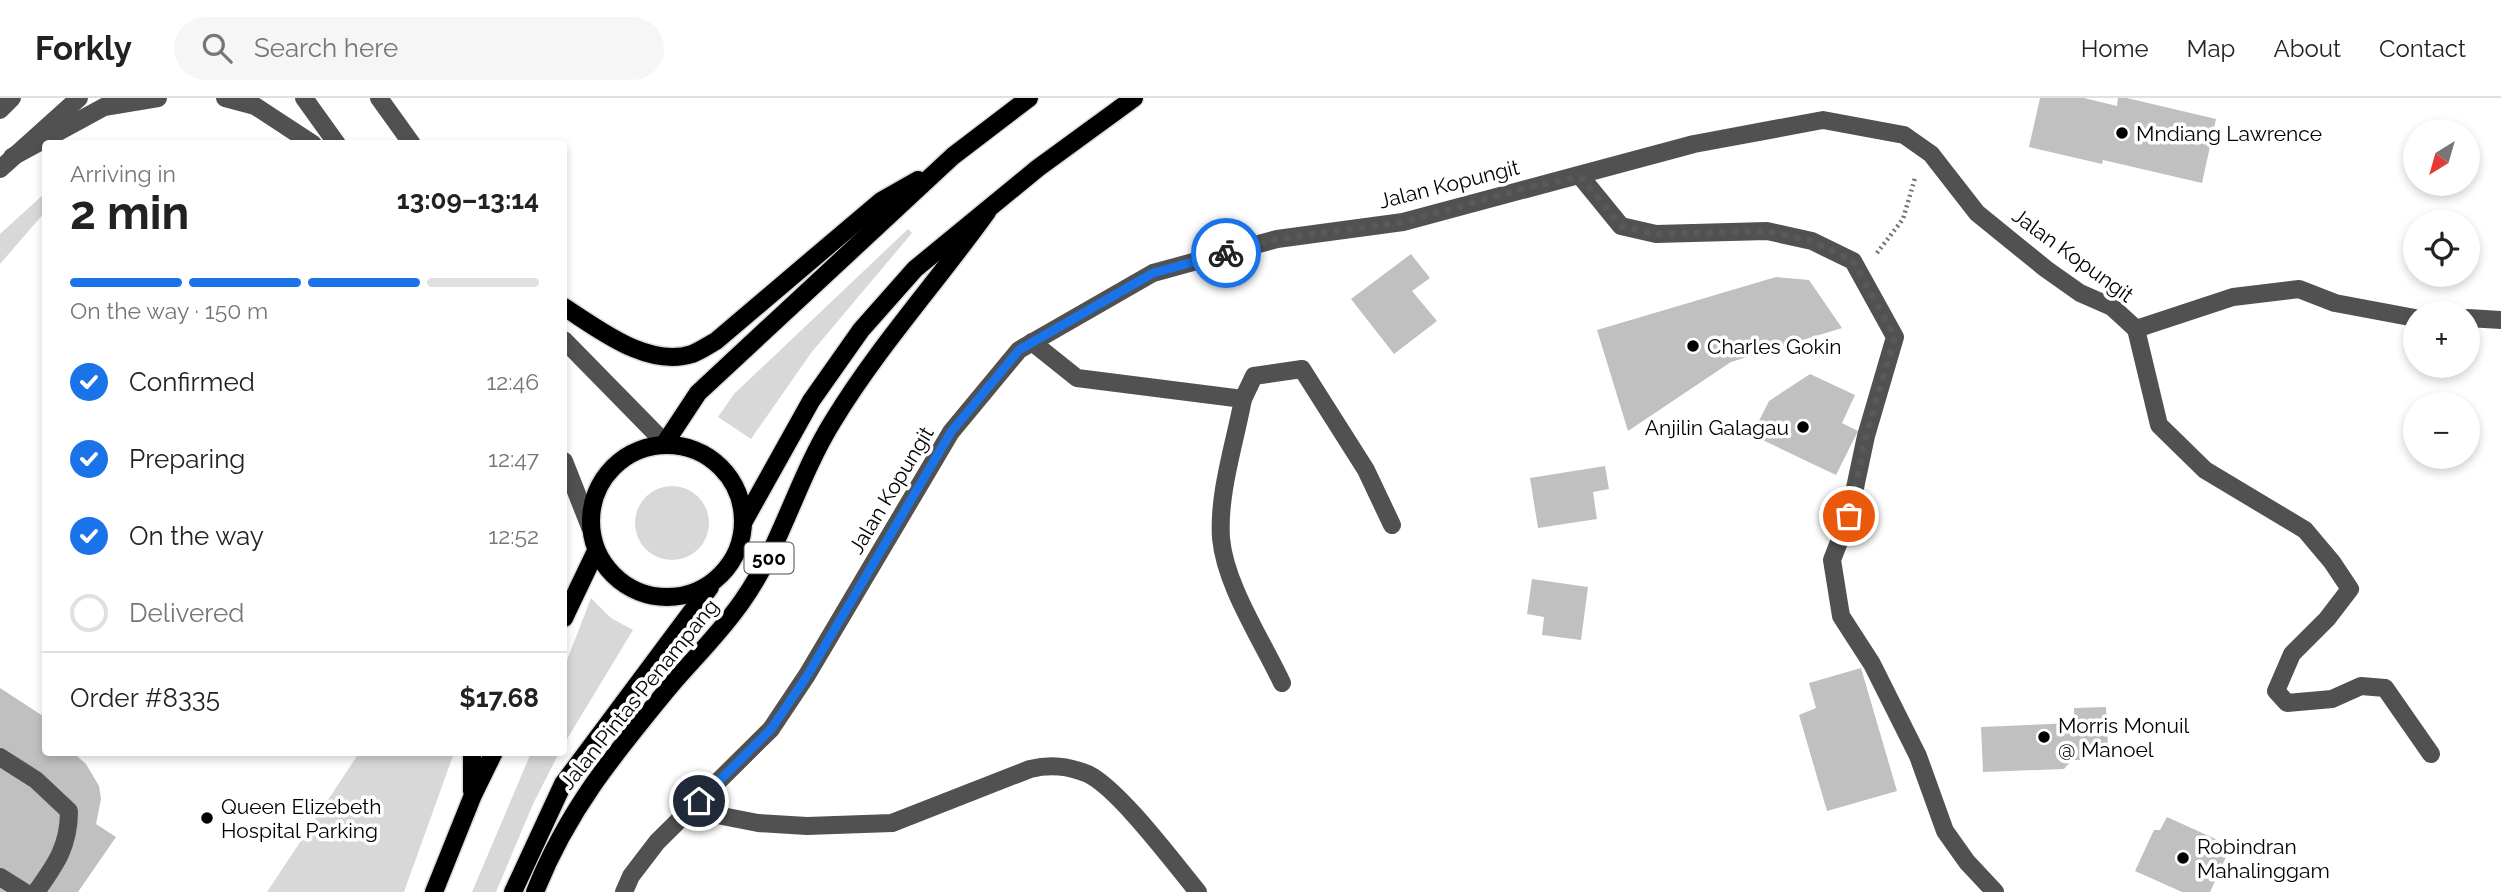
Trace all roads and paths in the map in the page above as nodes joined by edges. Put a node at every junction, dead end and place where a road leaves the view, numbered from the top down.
1 (12, 98) edge
2 (79, 98) edge
3 (158, 98) edge
4 (225, 98) edge
5 (304, 98) edge
6 (379, 98) edge
7 (1030, 98) edge
8 (1134, 98) edge
9 (0, 110) edge
10 (46, 140) edge
11 (307, 140) edge
12 (334, 140) edge
13 (409, 140) edge
14 (42, 142) edge
15 (1931, 154) junction
16 (947, 162) junction
17 (6, 163) edge
18 (1581, 177) junction
19 (986, 212) junction
20 (1860, 274) junction
21 (567, 309) edge
22 (2403, 316) edge
23 (2480, 319) edge
24 (2501, 320) edge
25 (2136, 329) junction
26 (1032, 342) junction
27 (567, 343) edge
28 (1243, 399) junction
29 (664, 443) junction
30 (567, 469) edge
31 (744, 521) junction
32 (1392, 525) dead end
33 (590, 527) junction
34 (596, 551) junction
35 (715, 582) junction
36 (567, 612) edge
37 (1282, 683) dead end
38 (2431, 754) dead end
39 (472, 756) edge
40 (492, 756) edge
41 (0, 757) edge
42 (472, 795) junction
43 (699, 801) junction
44 (0, 877) edge
45 (535, 891) edge
46 (24, 892) edge
47 (36, 892) edge
48 (434, 892) edge
49 (513, 892) edge
50 (624, 892) edge
51 (1198, 892) edge
52 (1995, 892) edge

1 - 9 street
2 - 17 street
3 - 10 street
4 - 11 street
5 - 12 street
6 - 13 street
7 - 16 main road
8 - 19 main road, Jalan Pintas Penampang / 500
14 - 17 street
15 - 18 street, Jalan Kopungit
15 - 20 path
15 - 25 street, Jalan Kopungit
16 - 21 main road
16 - 29 main road
18 - 20 street
18 - 26 street, Jalan Kopungit
19 - 31 main road, Jalan Pintas Penampang / 500
19 - 45 main road, Jalan Pintas Penampang / 500
20 - 52 street
22 - 25 street, Jalan Kopungit
23 - 24 street
25 - 38 street
26 - 28 street
26 - 43 street, Jalan Kopungit
27 - 29 street
28 - 32 street
28 - 37 street
29 - 31 main road, 500
29 - 33 main road, 500
30 - 33 street
31 - 35 main road, 500
33 - 34 main road, 500
34 - 35 main road, 500
34 - 36 main road
35 - 49 main road, Jalan Pintas Penampang / 500
39 - 42 main road
40 - 42 main road
41 - 47 street
42 - 48 main road
43 - 50 street, Jalan Kopungit
43 - 51 street
44 - 46 street

